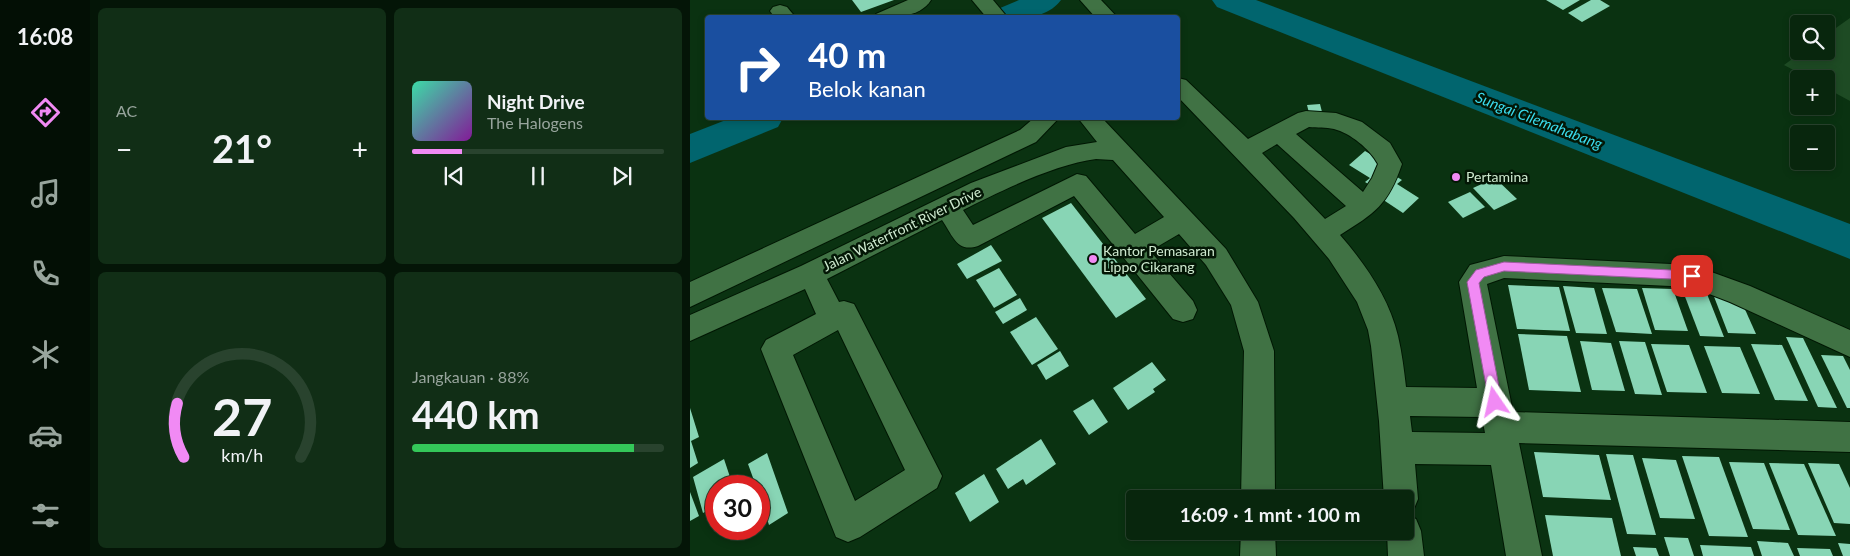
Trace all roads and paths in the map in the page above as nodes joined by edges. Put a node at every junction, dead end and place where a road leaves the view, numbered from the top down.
1 (921, 0) edge
2 (982, 0) edge
3 (1090, 0) edge
4 (890, 15) edge
5 (995, 15) edge
6 (1105, 15) edge
7 (1180, 87) edge
8 (1046, 120) edge
9 (1091, 120) edge
10 (1279, 133) junction
11 (1028, 136) junction
12 (1245, 150) junction
13 (1120, 152) junction
14 (980, 190) junction
15 (947, 207) junction
16 (1364, 207) junction
17 (1182, 220) junction
18 (1323, 233) junction
19 (1132, 248) junction
20 (811, 274) junction
21 (690, 295) edge
22 (1184, 310) dead end
23 (833, 319) junction
24 (690, 328) edge
25 (1850, 344) edge
26 (1393, 401) junction
27 (1500, 426) junction
28 (1850, 438) edge
29 (1398, 448) junction
30 (1258, 490) edge
31 (1401, 490) edge
32 (1258, 540) edge
33 (1405, 540) edge
34 (1258, 556) edge
35 (1406, 556) edge
36 (1524, 556) edge

1 - 4 street
2 - 5 street
3 - 6 street
7 - 12 street
8 - 11 street
9 - 13 street
10 - 12 street
10 - 16 street
10 - 16 street
11 - 14 street
11 - 21 street
12 - 18 street
13 - 14 street, Jalan Waterfront River Drive
13 - 17 street
14 - 15 street, Jalan Waterfront River Drive
15 - 19 street
15 - 20 street, Jalan Waterfront River Drive
16 - 18 street
17 - 19 street
17 - 30 street
18 - 26 street
19 - 22 street
20 - 23 street
20 - 24 street, Jalan Waterfront River Drive
23 - 23 street
25 - 27 street
26 - 27 street
26 - 29 street
27 - 28 street
27 - 29 street
27 - 36 street
29 - 31 street
32 - 34 street
33 - 35 street

